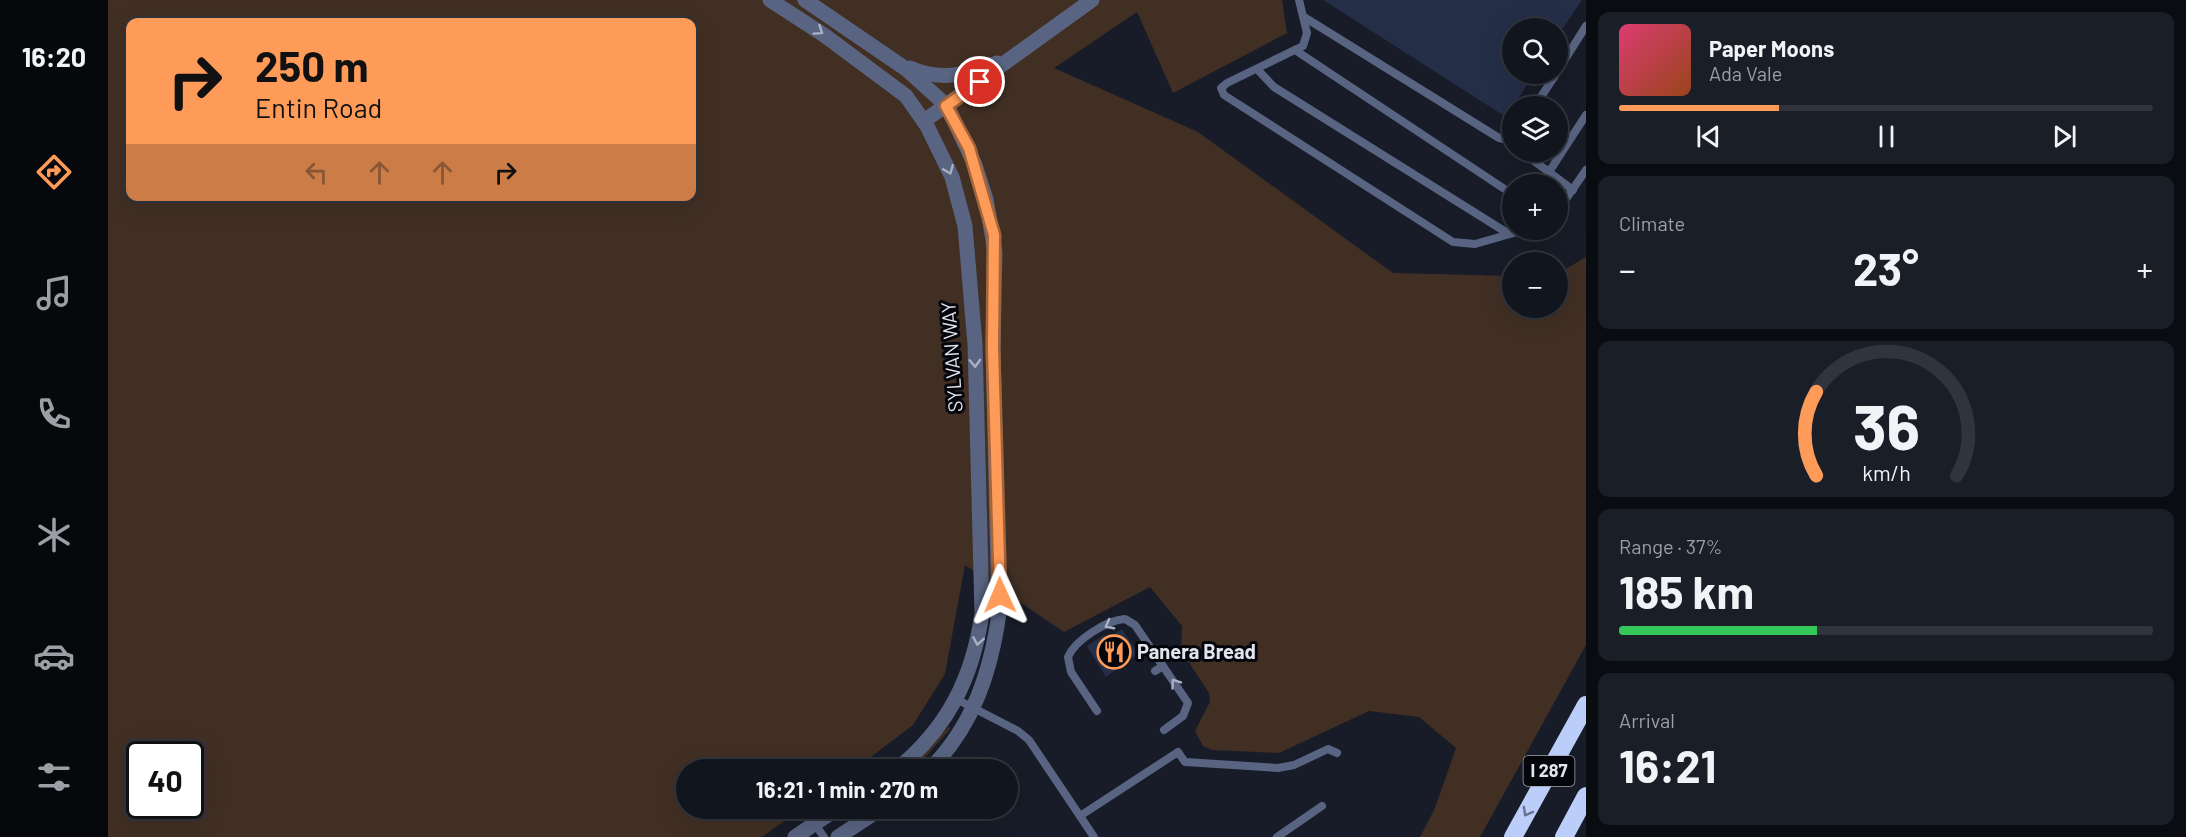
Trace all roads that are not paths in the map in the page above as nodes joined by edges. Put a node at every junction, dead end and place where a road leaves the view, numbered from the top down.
1 (770, 0) edge
2 (805, 0) edge
3 (1092, 0) edge
4 (1299, 0) edge
5 (1304, 17) junction
6 (1586, 26) edge
7 (1295, 50) junction
8 (1568, 54) edge
9 (1014, 57) junction
10 (895, 61) junction
11 (1257, 69) junction
12 (946, 106) junction
13 (1586, 116) edge
14 (924, 121) junction
15 (1502, 139) edge
16 (1536, 162) edge
17 (1586, 170) edge
18 (1549, 172) junction
19 (1502, 187) edge
20 (1574, 190) junction
21 (1568, 198) edge
22 (1502, 230) edge
23 (1502, 236) edge
24 (998, 477) junction
25 (980, 479) junction
26 (1163, 666) junction
27 (1155, 671) dead end
28 (956, 699) junction
29 (1586, 705) edge
30 (974, 708) junction
31 (1097, 711) dead end
32 (1164, 730) dead end
33 (1337, 753) dead end
34 (907, 759) edge
35 (939, 759) edge
36 (1586, 796) edge
37 (1322, 806) dead end
38 (1080, 816) junction
39 (820, 819) edge
40 (865, 819) edge
41 (814, 823) junction
42 (795, 837) edge
43 (824, 837) edge
44 (838, 837) edge
45 (1094, 837) edge
46 (1277, 837) edge
47 (1513, 837) edge
48 (1564, 837) edge

1 -> 14 street, SYLVAN WAY
2 - 10 street, SYLVAN WAY
3 - 9 street
4 - 5 lane
5 - 7 lane
5 - 15 lane
6 - 8 lane
7 - 11 lane
7 - 19 lane
9 - 10 street
9 - 12 street
10 - 12 street, SYLVAN WAY
11 - 22 lane
11 - 23 lane
12 - 14 street
12 - 24 street, SYLVAN WAY
13 - 18 lane
14 -> 25 street, SYLVAN WAY
16 - 18 lane
17 - 20 lane
18 - 20 lane
20 - 21 lane
24 - 25 street
24 - 30 street, SYLVAN WAY
25 -> 28 street, SYLVAN WAY
26 - 27 lane
26 -> 31 lane
32 -> 26 lane
28 - 30 lane
28 - 34 street, SYLVAN WAY
29 -> 47 highway, I 287
30 - 35 street, SYLVAN WAY
30 - 38 lane
33 - 38 lane
36 - 48 highway, I 287
37 - 46 lane
38 - 45 lane
39 - 41 street
40 - 44 street
41 - 42 street
41 - 43 lane

